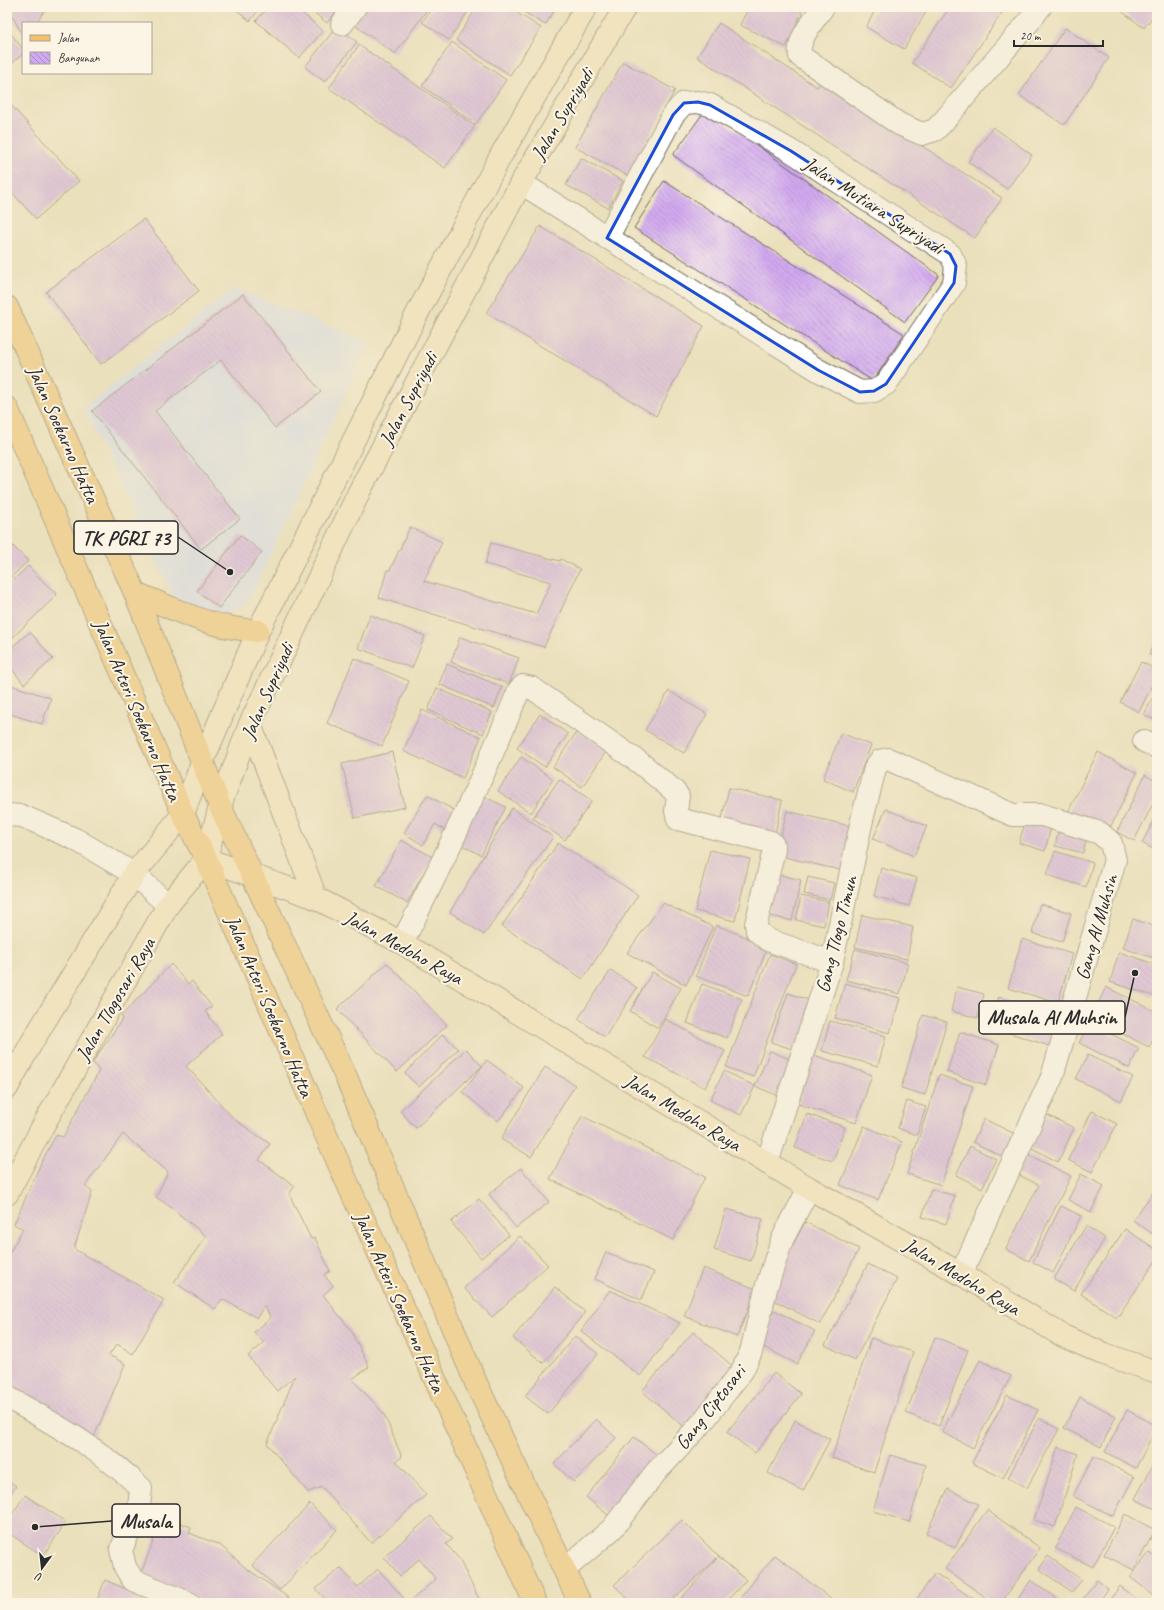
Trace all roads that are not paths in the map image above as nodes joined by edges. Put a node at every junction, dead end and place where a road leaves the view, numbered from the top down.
1 (355, 7) edge
2 (586, 7) edge
3 (625, 7) edge
4 (823, 7) edge
5 (1040, 7) edge
6 (342, 24) dead end
7 (521, 183) junction
8 (607, 238) junction
9 (7, 307) edge
10 (7, 408) edge
11 (334, 480) junction
12 (359, 492) junction
13 (135, 593) junction
14 (258, 631) junction
15 (250, 724) junction
16 (203, 760) junction
17 (935, 780) joint
18 (220, 806) junction
19 (183, 814) junction
20 (7, 815) edge
21 (206, 859) junction
22 (134, 874) junction
23 (254, 877) junction
24 (316, 898) junction
25 (168, 905) junction
26 (402, 943) junction
27 (832, 962) junction
28 (7, 1088) edge
29 (767, 1163) junction
30 (809, 1188) junction
31 (7, 1194) edge
32 (961, 1274) junction
33 (1157, 1372) edge
34 (7, 1397) edge
35 (565, 1569) junction
36 (189, 1603) edge
37 (535, 1603) edge
38 (580, 1603) edge

1 - 6 street
2 - 11 street, Jalan Supriyadi
3 - 7 street, Jalan Supriyadi
4 - 5 street
7 - 8 street, Jalan Mutiara Supriyadi
7 - 12 street, Jalan Supriyadi
8 - 8 street, Jalan Mutiara Supriyadi
9 - 13 main road, Jalan Soekarno Hatta
10 - 19 main road, Jalan Arteri Soekarno Hatta
11 - 12 street
11 - 14 street, Jalan Supriyadi
12 - 15 street, Jalan Supriyadi
13 - 14 main road
13 - 16 main road, Jalan Soekarno Hatta
14 - 16 street, Jalan Supriyadi
15 - 18 street, Jalan Supriyadi
15 - 24 street
16 - 18 main road, Jalan Arteri Soekarno Hatta
16 - 19 street
17 - 27 street, Gang Tlogo Timun
17 - 32 street, Gang Al Muhsin
18 - 21 street, Jalan Tlogosari Raya
18 - 23 main road, Jalan Arteri Soekarno Hatta
19 - 21 main road, Jalan Arteri Soekarno Hatta
19 - 22 street
20 - 22 street
21 - 23 street, Jalan Medoho Raya
21 - 25 street, Jalan Tlogosari Raya
21 - 37 main road, Jalan Arteri Soekarno Hatta
22 - 25 street
22 - 28 street
23 - 24 street, Jalan Medoho Raya
23 - 35 main road, Jalan Arteri Soekarno Hatta
24 - 26 street, Jalan Medoho Raya
25 - 31 street, Jalan Tlogosari Raya
26 - 27 street
26 - 29 street, Jalan Medoho Raya
27 - 29 street, Gang Tlogo Timun
29 - 30 street, Jalan Medoho Raya
30 - 32 street, Jalan Medoho Raya
30 - 35 street, Gang Ciptosari
32 - 33 street, Jalan Medoho Raya
34 - 36 street
35 - 38 main road, Jalan Arteri Soekarno Hatta

